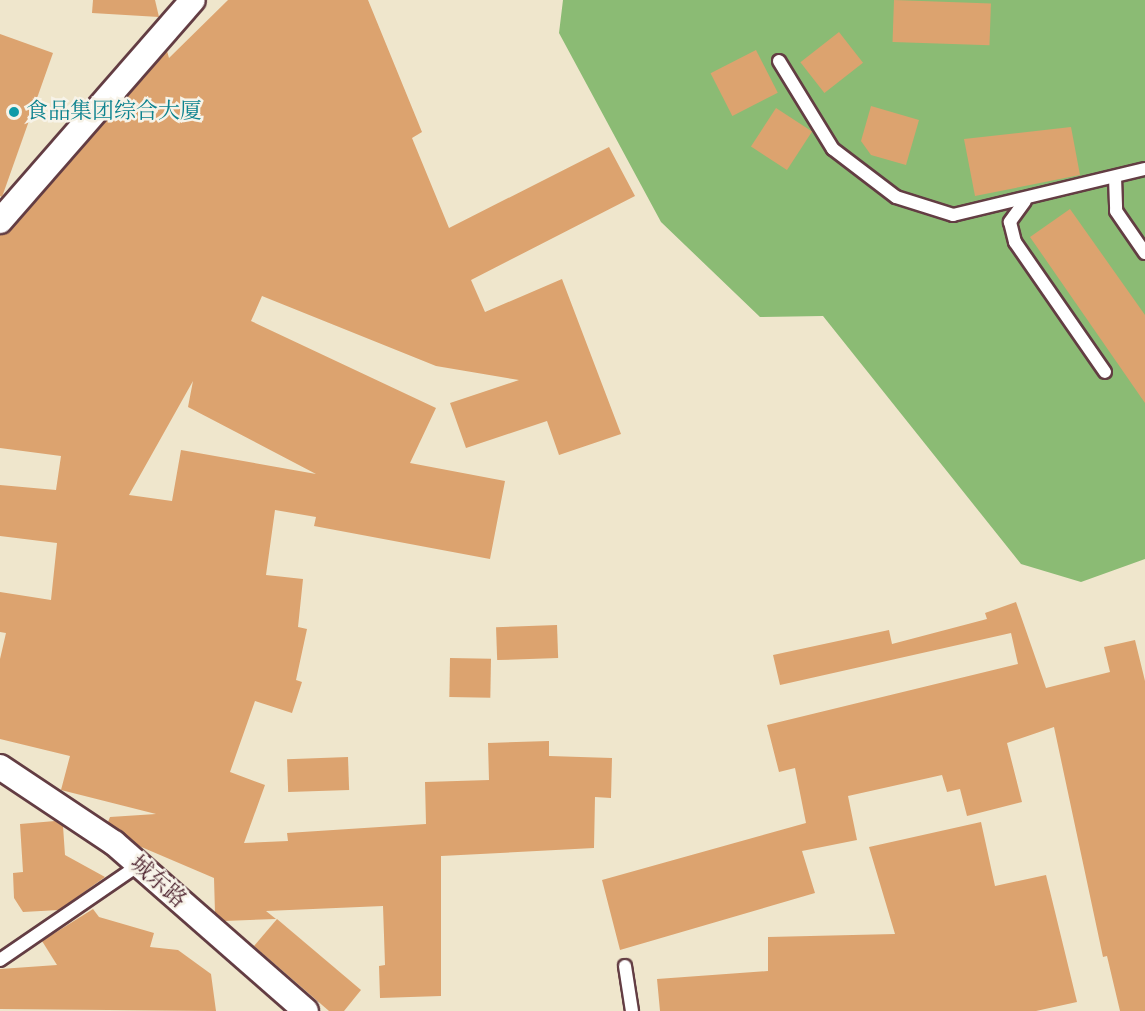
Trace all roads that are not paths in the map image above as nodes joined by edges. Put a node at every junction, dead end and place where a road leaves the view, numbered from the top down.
1 (193, 0) edge
2 (779, 61) dead end
3 (1145, 169) edge
4 (1115, 177) junction
5 (1025, 201) junction
6 (0, 221) edge
7 (1145, 253) edge
8 (1105, 372) dead end
9 (0, 767) edge
10 (139, 865) junction
11 (0, 960) edge
12 (625, 966) dead end
13 (306, 1011) edge
14 (632, 1011) edge

1 - 6 street
2 - 5 lane
3 - 4 lane
4 - 5 lane
4 - 7 lane
5 - 8 lane
9 - 10 street, 城东路
10 - 11 lane
10 - 13 street, 城东路
12 - 14 lane

